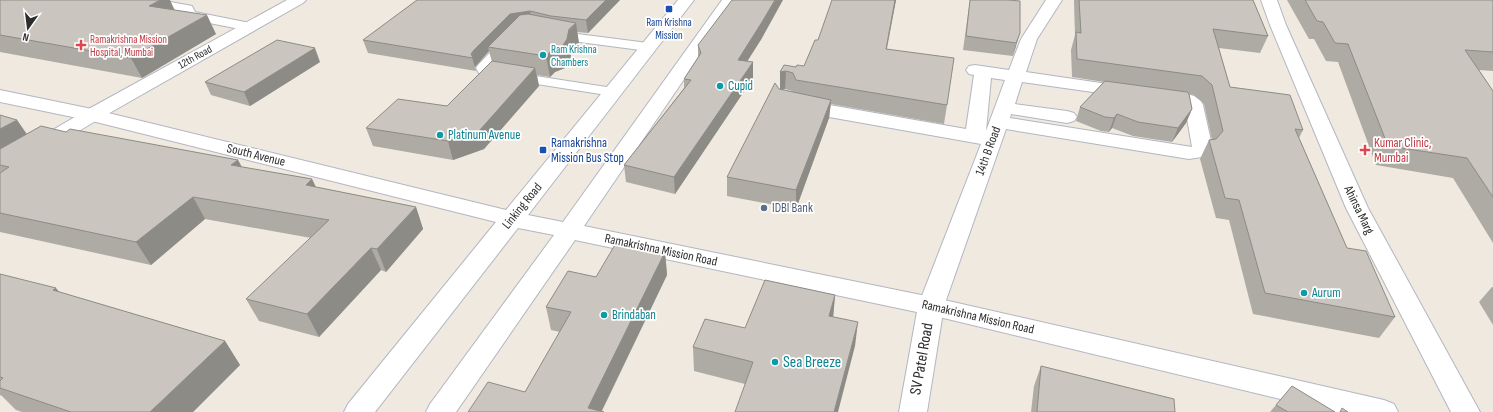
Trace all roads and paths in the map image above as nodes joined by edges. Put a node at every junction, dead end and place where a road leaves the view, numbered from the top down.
1 (138, 0) edge
2 (298, 0) edge
3 (686, 0) edge
4 (730, 0) edge
5 (1054, 0) edge
6 (1269, 0) edge
7 (250, 27) junction
8 (519, 31) edge
9 (539, 31) edge
10 (648, 47) junction
11 (1016, 76) junction
12 (1066, 83) junction
13 (613, 92) junction
14 (0, 96) edge
15 (784, 99) edge
16 (92, 115) junction
17 (1067, 125) junction
18 (992, 126) junction
19 (0, 170) edge
20 (512, 219) junction
21 (569, 231) junction
22 (931, 306) junction
23 (358, 412) edge
24 (440, 412) edge
25 (913, 412) edge
26 (1384, 412) edge
27 (1466, 412) edge

1 - 7 lane
2 - 7 street, 12th Road
3 - 10 street, Linking Road
4 - 21 street
5 - 11 street, 14th B Road
6 - 27 street, Ahinsa Marg
7 - 16 street, 12th Road
8 - 13 lane
9 - 10 lane
10 - 13 street, Linking Road
11 - 12 street
11 - 18 street, 14th B Road
11 - 18 street
12 - 17 street
12 - 17 street
13 - 20 street, Linking Road
14 - 16 street, South Avenue
15 - 18 street
16 - 19 street, 12th Road
16 - 20 street, South Avenue
17 - 18 street
18 - 22 street, 14th B Road
20 - 21 street, South Avenue
20 - 23 street, Linking Road
21 - 22 street, Ramakrishna Mission Road
21 - 24 street
22 - 25 street, SV Patel Road
22 - 26 street, Ramakrishna Mission Road

